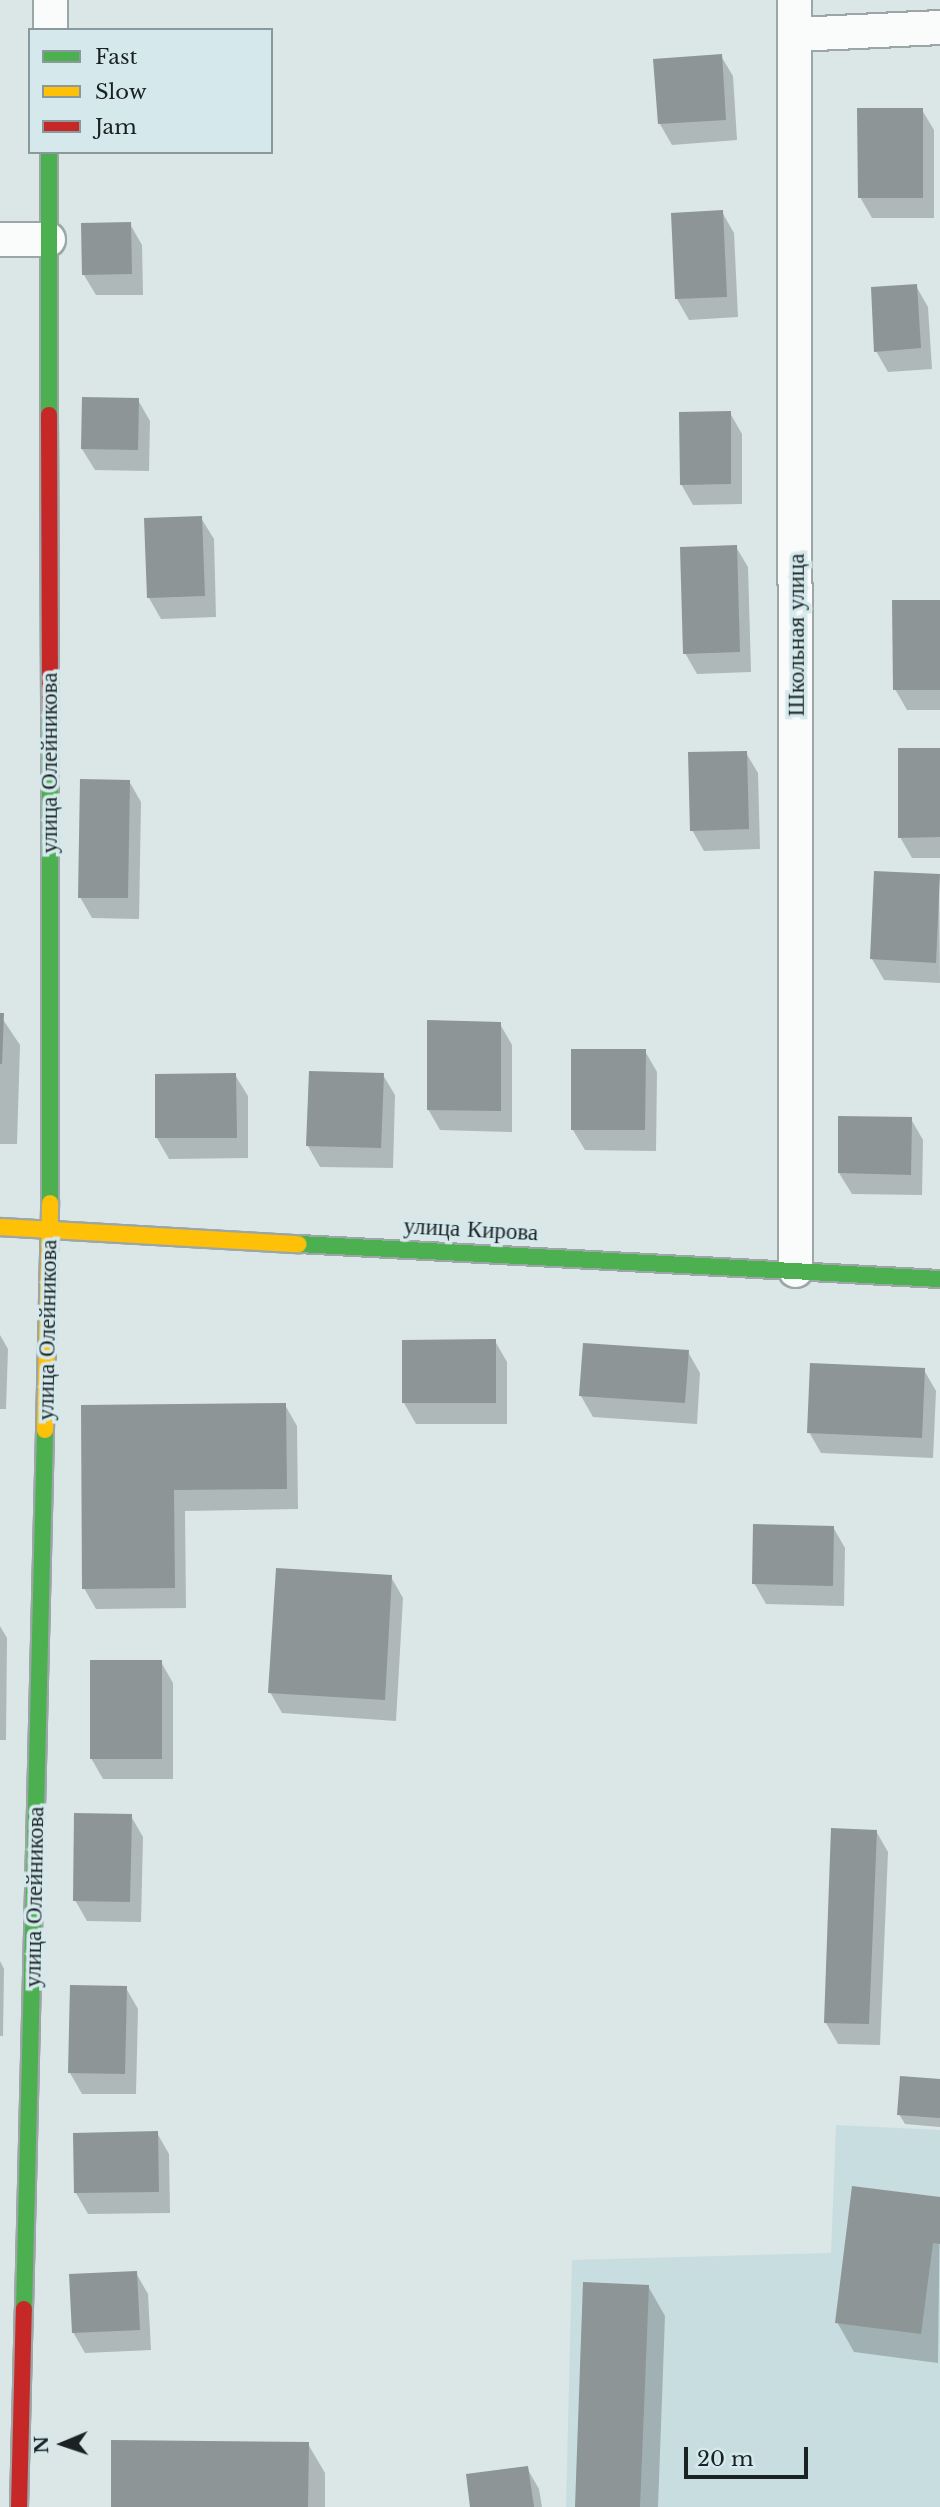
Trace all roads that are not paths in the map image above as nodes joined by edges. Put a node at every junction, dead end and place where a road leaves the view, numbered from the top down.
1 (50, 0) edge
2 (794, 0) edge
3 (940, 27) edge
4 (50, 28) edge
5 (796, 34) junction
6 (49, 154) edge
7 (0, 239) edge
8 (48, 239) junction
9 (0, 1227) edge
10 (50, 1228) junction
11 (795, 1270) junction
12 (940, 1279) edge
13 (19, 2507) edge

1 - 4 street
2 - 5 street, Школьная улица
3 - 5 street
5 - 11 street, Школьная улица
6 - 8 street, улица Олейникова
7 - 8 street
8 - 10 street, улица Олейникова
9 - 10 street, улица Кирова
10 - 11 street, улица Кирова
10 - 13 street, улица Олейникова
11 - 12 street, улица Кирова

